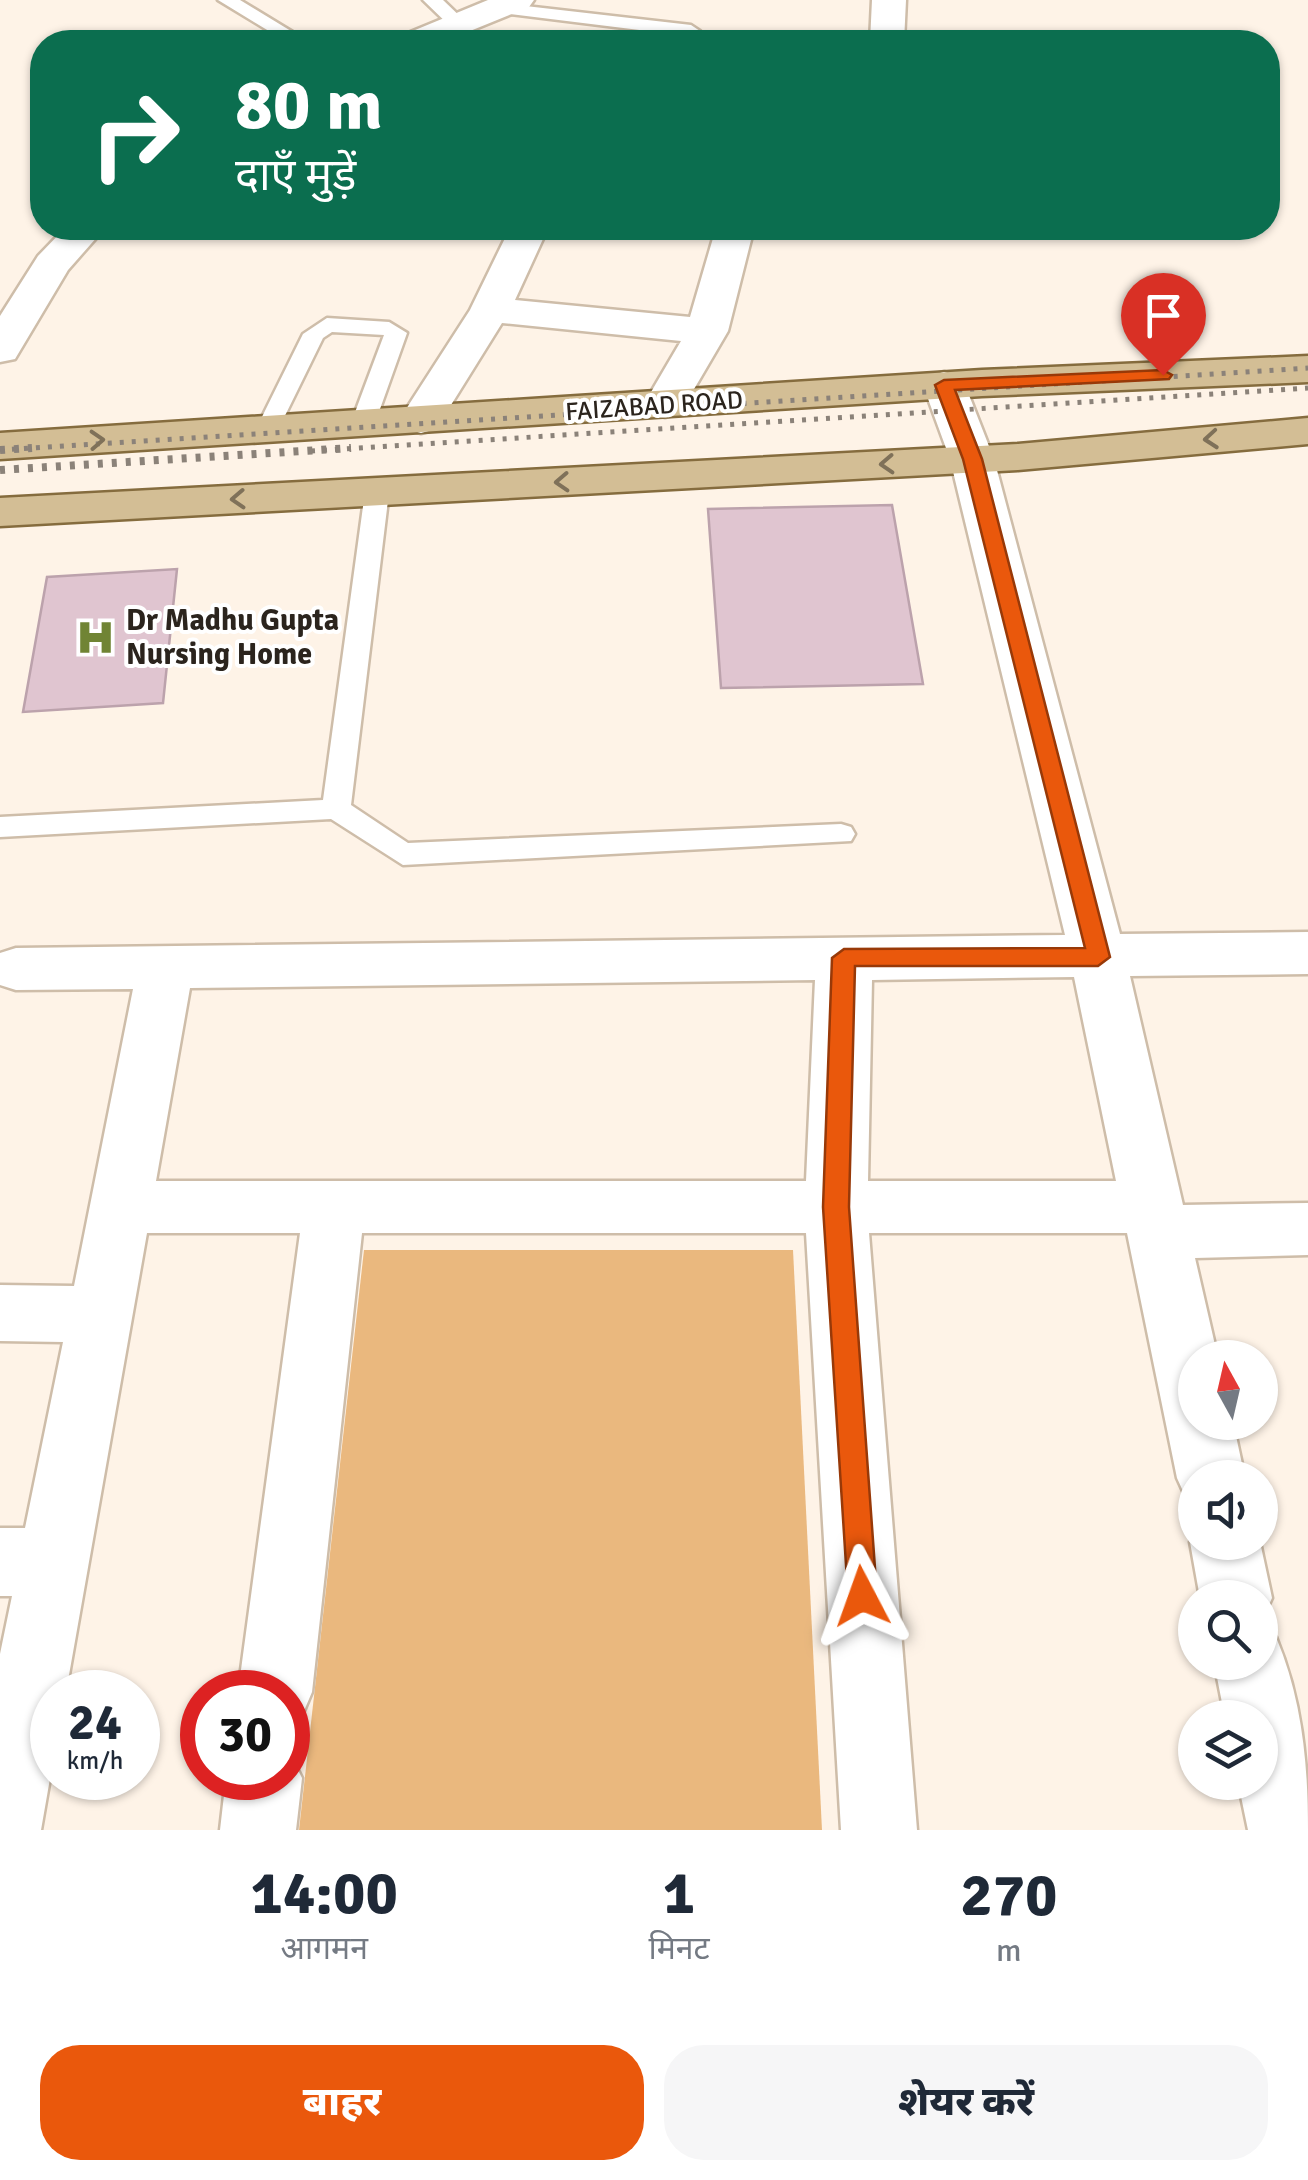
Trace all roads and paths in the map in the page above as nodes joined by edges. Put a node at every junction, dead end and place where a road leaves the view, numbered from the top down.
1 (227, 0) edge
2 (432, 0) edge
3 (889, 0) edge
4 (508, 4) edge
5 (459, 24) junction
6 (279, 30) edge
7 (444, 30) edge
8 (684, 30) edge
9 (888, 30) edge
10 (75, 240) edge
11 (523, 240) edge
12 (732, 240) edge
13 (490, 310) junction
14 (707, 331) junction
15 (0, 350) edge
16 (1308, 369) edge
17 (944, 385) junction
18 (665, 404) junction
19 (421, 420) junction
20 (363, 423) junction
21 (268, 429) junction
22 (1308, 430) edge
23 (0, 446) edge
24 (972, 459) junction
25 (377, 492) junction
26 (0, 512) edge
27 (336, 809) junction
28 (0, 827) edge
29 (841, 834) dead end
30 (1308, 954) edge
31 (1098, 957) junction
32 (844, 958) junction
33 (166, 967) junction
34 (16, 969) dead end
35 (121, 1207) junction
36 (334, 1207) junction
37 (836, 1207) junction
38 (1156, 1220) junction
39 (1308, 1229) edge
40 (0, 1313) edge
41 (100, 1314) junction
42 (1181, 1340) edge
43 (27, 1562) edge
44 (278, 1670) edge
45 (1254, 1680) edge
46 (261, 1800) edge
47 (3, 1830) edge
48 (258, 1830) edge
49 (879, 1830) edge
50 (1286, 1830) edge

1 - 6 lane
2 - 5 lane
3 - 9 street
4 - 5 street
4 - 8 lane
5 - 7 street
10 - 15 street
11 - 13 street
12 - 14 street
13 - 14 street
13 - 19 street
14 - 18 street
16 - 17 main road, FAIZABAD ROAD
17 - 18 main road, FAIZABAD ROAD
17 - 24 street
18 - 19 main road, FAIZABAD ROAD
19 - 20 main road, FAIZABAD ROAD
20 - 21 main road, FAIZABAD ROAD
20 - 21 lane
23 -> 21 main road, FAIZABAD ROAD
22 -> 24 main road
24 -> 25 main road
24 - 31 street
25 -> 26 main road
25 - 27 lane
27 - 28 lane
27 - 29 lane
30 - 31 street
31 - 32 street
31 - 38 street
32 - 33 street
32 - 37 street
33 - 34 street
33 - 35 street
35 - 36 street
35 - 41 street
36 - 37 street
36 - 44 street
37 - 38 street
37 - 49 street
38 - 39 street
38 - 42 street
40 - 41 street
41 - 43 street
43 - 47 street
45 - 50 street
46 - 48 street

